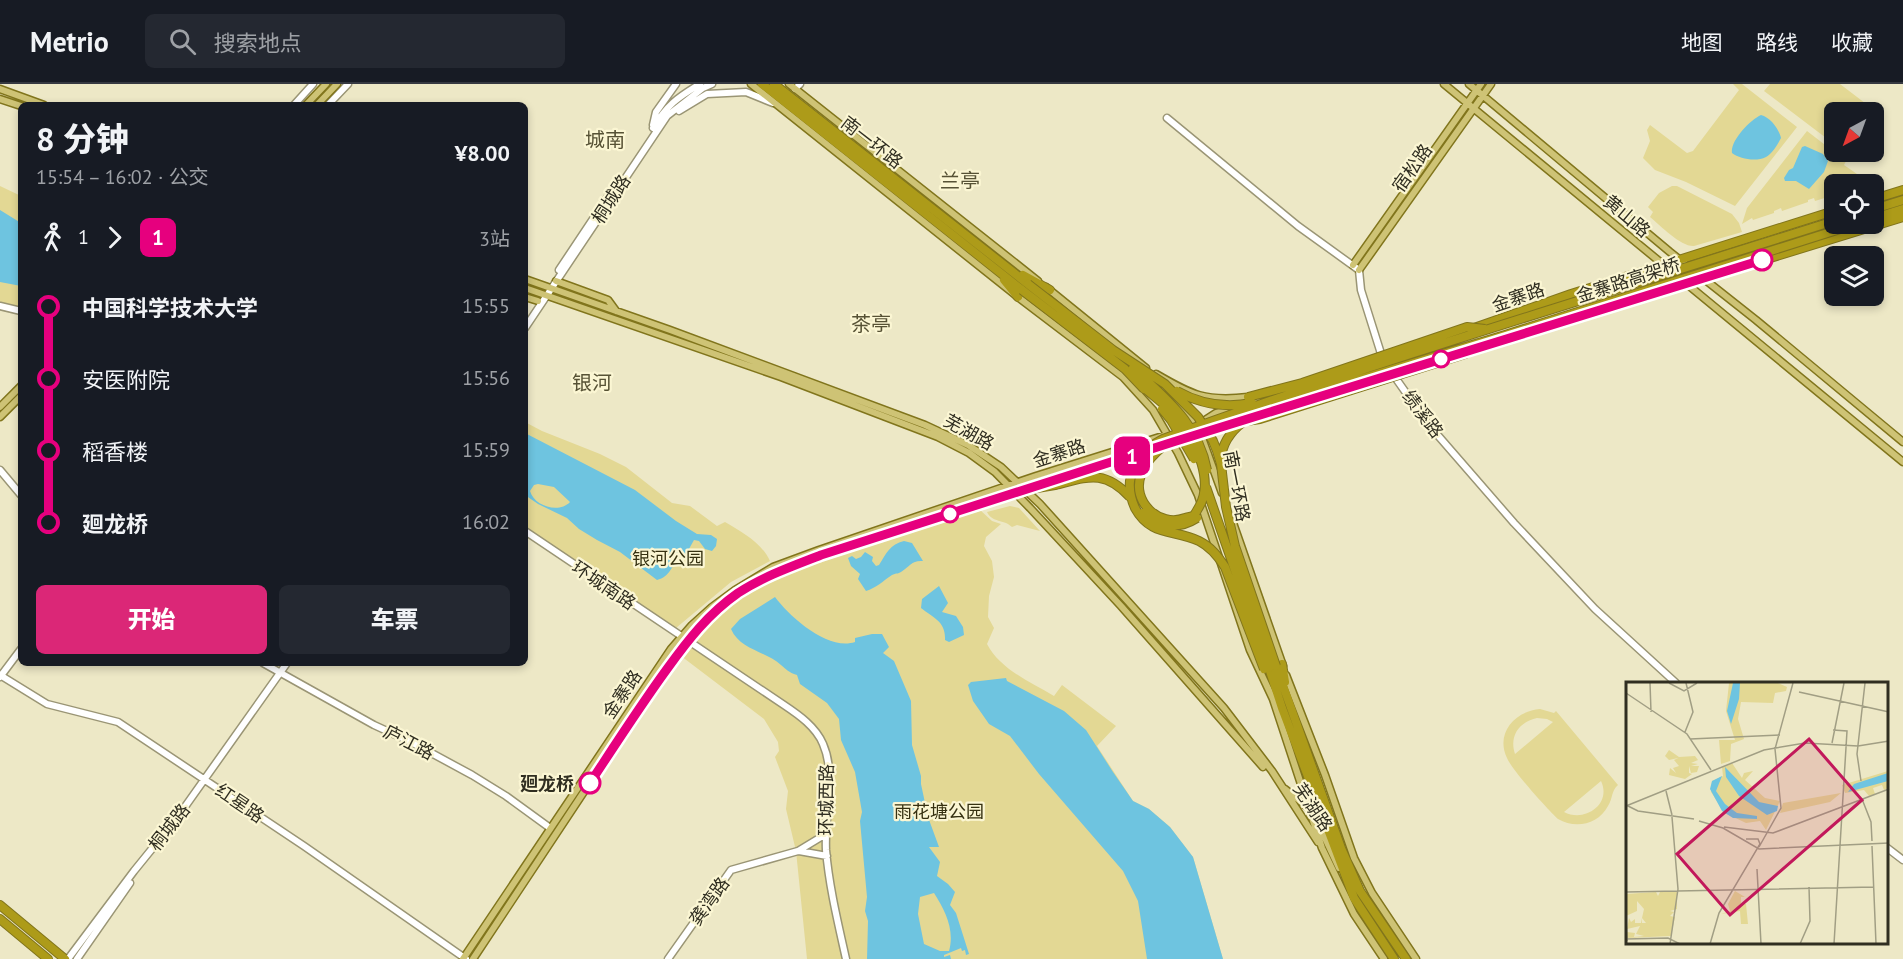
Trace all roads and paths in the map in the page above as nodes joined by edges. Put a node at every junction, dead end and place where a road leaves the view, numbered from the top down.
1 (313, 84) edge
2 (326, 84) edge
3 (336, 84) edge
4 (348, 84) edge
5 (676, 84) edge
6 (700, 84) edge
7 (712, 84) edge
8 (751, 84) edge
9 (789, 84) edge
10 (1444, 84) edge
11 (1469, 84) edge
12 (1491, 84) edge
13 (768, 85) edge
14 (0, 86) edge
15 (798, 86) edge
16 (1478, 87) edge
17 (1483, 95) junction
18 (0, 99) edge
19 (37, 102) edge
20 (297, 102) edge
21 (309, 102) edge
22 (320, 102) edge
23 (331, 102) edge
24 (1467, 102) junction
25 (18, 105) edge
26 (779, 105) junction
27 (1473, 108) junction
28 (1167, 118) dead end
29 (655, 130) junction
30 (1903, 190) edge
31 (1884, 196) edge
32 (1903, 200) edge
33 (1884, 206) edge
34 (1903, 209) edge
35 (1824, 214) edge
36 (1884, 215) edge
37 (1903, 217) edge
38 (1824, 224) edge
39 (1824, 234) edge
40 (1680, 260) junction
41 (1005, 266) junction
42 (1664, 266) junction
43 (1356, 267) junction
44 (1704, 278) junction
45 (528, 280) edge
46 (556, 281) junction
47 (1687, 284) junction
48 (549, 288) junction
49 (528, 289) edge
50 (1022, 290) junction
51 (1050, 290) junction
52 (545, 295) junction
53 (528, 298) edge
54 (538, 302) junction
55 (0, 306) edge
56 (18, 310) edge
57 (616, 311) junction
58 (528, 317) edge
59 (528, 323) edge
60 (1486, 329) junction
61 (1469, 330) joint
62 (1488, 340) junction
63 (1113, 350) junction
64 (1383, 360) junction
65 (1147, 369) junction
66 (1393, 374) junction
67 (1165, 384) junction
68 (1141, 385) junction
69 (18, 389) edge
70 (1297, 391) junction
71 (1310, 394) junction
72 (1248, 397) joint
73 (18, 399) edge
74 (0, 407) edge
75 (0, 417) edge
76 (1239, 422) junction
77 (1197, 424) junction
78 (1168, 434) junction
79 (1202, 434) junction
80 (1173, 442) junction
81 (1903, 442) edge
82 (1903, 462) edge
83 (1221, 464) junction
84 (0, 470) edge
85 (1017, 483) junction
86 (1009, 486) junction
87 (1025, 490) junction
88 (18, 491) edge
89 (1222, 492) junction
90 (1016, 493) junction
91 (528, 533) edge
92 (684, 639) junction
93 (18, 653) edge
94 (269, 666) edge
95 (286, 666) edge
96 (1273, 667) junction
97 (282, 673) junction
98 (0, 676) edge
99 (1675, 682) edge
100 (1286, 706) junction
101 (1286, 740) junction
102 (206, 781) junction
103 (1279, 784) junction
104 (1311, 810) junction
105 (550, 828) junction
106 (825, 834) junction
107 (1322, 848) junction
108 (1888, 848) edge
109 (798, 851) junction
110 (827, 856) junction
111 (1903, 860) edge
112 (1354, 898) junction
113 (0, 905) edge
114 (0, 919) edge
115 (1370, 925) junction
116 (1388, 933) junction
117 (464, 958) edge
118 (48, 959) edge
119 (67, 959) edge
120 (77, 959) edge
121 (472, 959) edge
122 (668, 959) edge
123 (846, 959) edge
124 (1386, 959) edge
125 (1394, 959) edge
126 (1406, 959) edge
127 (1411, 959) edge
128 (1416, 959) edge

1 - 20 street
2 - 21 main road
3 - 22 main road
4 - 23 street
5 - 29 street
6 - 29 street, 桐城路
7 - 29 street, 桐城路
8 - 26 main road
9 - 15 main road
10 - 24 main road, 黄山路
11 - 16 main road, 黄山路
12 - 17 main road, 宿松路
13 - 41 highway, 南一环路
13 - 50 highway, 南一环路
14 - 19 main road
15 - 51 main road
16 - 17 main road, 黄山路
16 - 24 main road, 宿松路
17 - 27 main road, 宿松路
17 - 40 main road, 黄山路
18 - 25 main road
24 - 27 main road, 黄山路
24 - 43 main road, 宿松路
26 - 29 street
26 - 50 main road
27 - 42 main road, 黄山路
27 - 43 main road, 宿松路
28 - 43 street
29 - 46 street, 桐城路
29 - 48 street, 桐城路
30 - 31 highway
32 - 33 highway
34 - 36 highway
35 - 40 highway, 金寨路
37 - 44 highway
38 - 60 highway, 金寨路高架桥, bridge
39 - 62 highway, 金寨路高架桥, bridge
40 - 42 highway, 金寨路
40 - 44 main road, 黄山路
41 - 50 highway, 南一环路
41 - 51 highway
42 - 47 main road, 黄山路
42 - 61 highway, 金寨路
43 - 64 street, 绩溪路
44 - 47 highway
44 - 81 main road, 黄山路
45 - 48 main road, 芜湖路
46 - 48 street, 桐城路
46 - 57 main road
47 - 66 highway
47 - 82 main road, 黄山路
48 - 52 street, 桐城路
48 - 57 main road, 芜湖路
49 - 52 main road, 芜湖路
50 - 63 highway, 南一环路, bridge
50 - 68 highway, 南一环路, bridge
50 - 78 main road
51 - 65 main road
52 - 54 street, 桐城路
52 - 59 street, 桐城路
52 - 86 main road, 芜湖路
53 - 54 main road
54 - 58 street, 桐城路
55 - 56 street
57 - 85 main road, 芜湖路
60 - 70 highway, 金寨路高架桥, bridge
60 - 72 highway, bridge
61 - 64 main road, 金寨路
62 - 71 highway, 金寨路高架桥, bridge
62 - 76 highway, bridge
63 - 67 highway, 南一环路, bridge
63 - 87 highway, bridge
64 - 66 street, 绩溪路
64 - 77 main road, 金寨路
65 - 72 main road
65 - 77 main road
66 - 76 highway
66 - 99 street, 绩溪路
67 - 70 highway, bridge
67 - 83 highway, 南一环路, bridge
68 - 71 highway, 金寨路高架桥, bridge
68 - 96 highway, 南一环路, bridge
69 - 74 main road
70 - 96 highway, bridge
71 - 83 highway, bridge
73 - 75 main road
76 - 79 highway
76 - 89 main road
77 - 78 main road, 金寨路
77 - 79 main road
78 - 80 main road
78 - 85 main road, 金寨路
79 - 80 highway
79 - 89 main road
80 - 87 main road, 金寨路
80 - 101 main road
83 - 96 highway, 南一环路, bridge
84 - 88 street
85 - 86 main road, 金寨路
85 - 87 main road, 芜湖路
86 - 90 main road, 芜湖路
86 - 92 main road, 金寨路
87 - 90 main road, 金寨路
87 - 103 main road, 芜湖路
89 - 96 main road
90 - 92 main road, 金寨路
90 - 103 main road, 芜湖路
91 - 92 street, 环城南路
92 - 105 main road, 金寨路
92 - 106 street, 环城西路
92 - 121 main road, 金寨路
93 - 98 street
94 - 97 street, 庐江路
95 - 97 street, 桐城路
96 - 100 highway, 南一环路
96 - 100 highway
96 - 128 main road
97 - 102 street, 桐城路
97 - 105 street, 庐江路
98 - 102 street, 红星路
100 - 101 main road
100 - 112 highway, 南一环路
100 - 116 highway, 南一环路
101 - 104 main road
102 - 117 street, 红星路
102 - 119 street, 桐城路
102 - 120 street, 桐城路
103 - 104 main road
103 - 107 main road, 芜湖路
104 - 107 main road
104 - 112 main road
105 - 117 main road, 金寨路
106 - 109 street
106 - 110 street, 环城西路
107 - 124 main road
108 - 111 street
109 - 110 street
109 - 122 street, 龚湾路
110 - 123 street, 环城西路
112 - 115 highway, 南一环路
113 - 119 highway
114 - 118 highway
115 - 124 highway
115 - 125 highway, 南一环路
116 - 126 highway, 南一环路
116 - 127 highway

